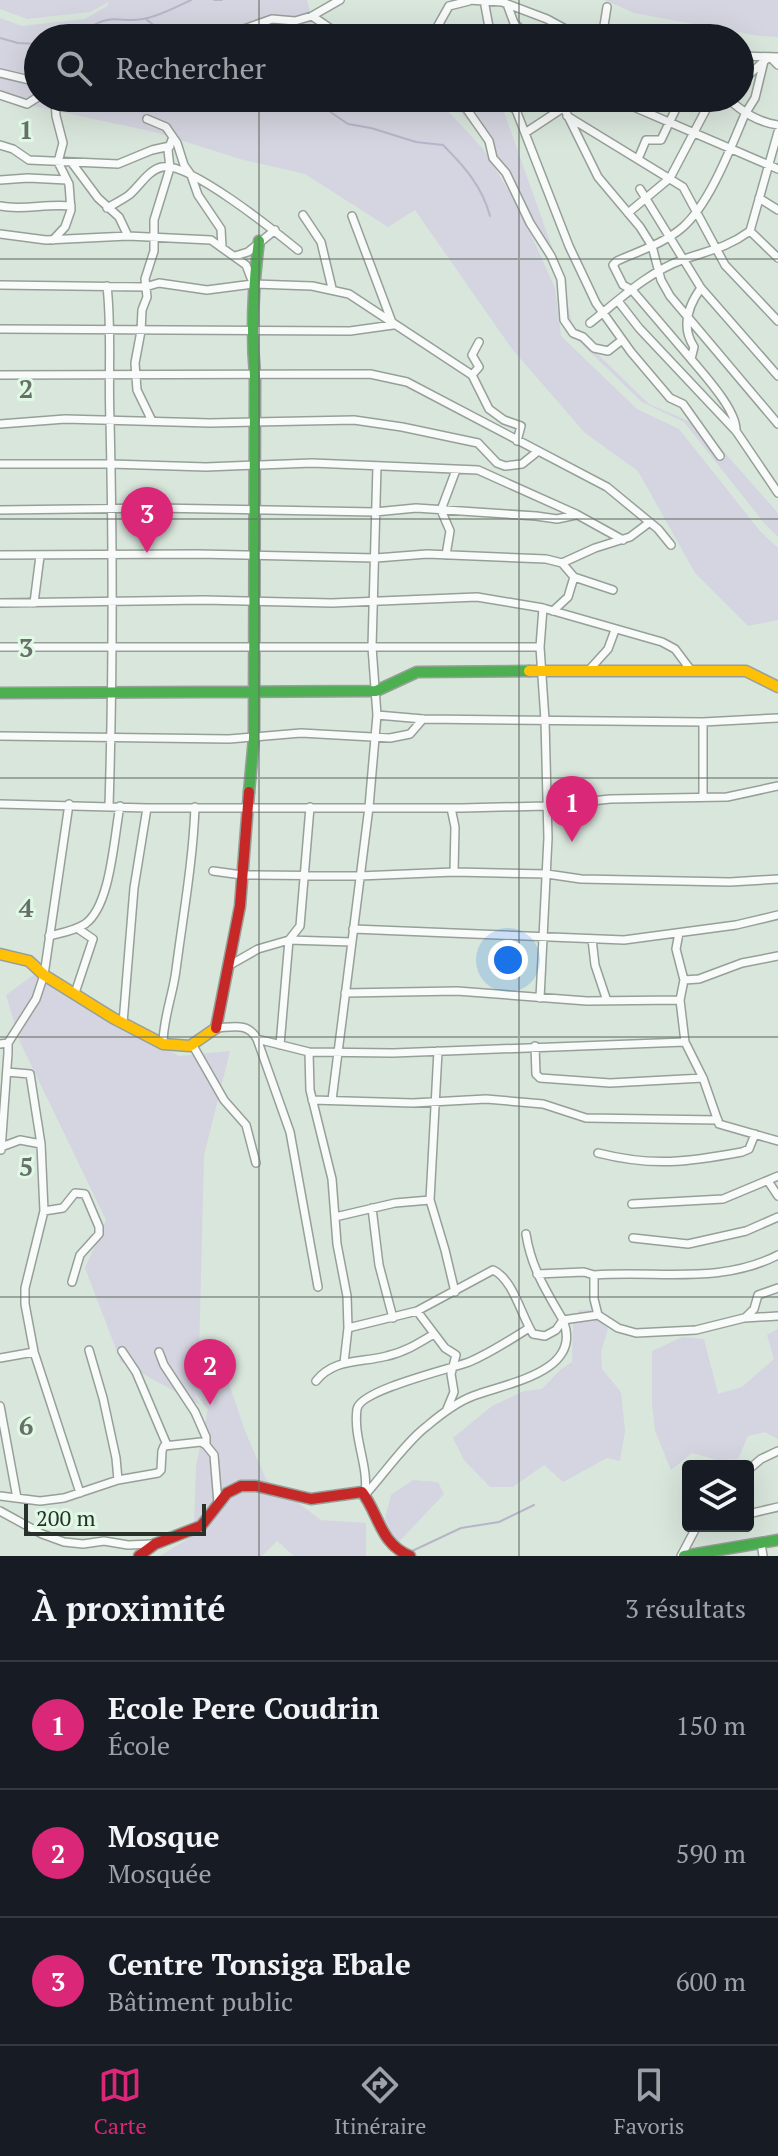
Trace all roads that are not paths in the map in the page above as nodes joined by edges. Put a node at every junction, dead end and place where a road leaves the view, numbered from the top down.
1 (340, 0) edge
2 (469, 0) edge
3 (484, 0) edge
4 (504, 2) edge
5 (448, 3) edge
6 (607, 7) dead end
7 (312, 16) junction
8 (258, 24) edge
9 (324, 24) edge
10 (438, 24) edge
11 (488, 24) edge
12 (515, 24) edge
13 (557, 24) edge
14 (604, 24) edge
15 (770, 58) edge
16 (778, 65) edge
17 (754, 71) edge
18 (0, 73) edge
19 (24, 77) edge
20 (0, 95) edge
21 (754, 100) edge
22 (24, 103) edge
23 (56, 112) edge
24 (469, 112) edge
25 (517, 112) edge
26 (564, 112) junction
27 (645, 112) edge
28 (675, 112) edge
29 (705, 112) edge
30 (743, 112) edge
31 (745, 114) junction
32 (147, 119) dead end
33 (670, 123) junction
34 (778, 125) edge
35 (778, 132) edge
36 (525, 133) junction
37 (694, 133) junction
38 (173, 137) junction
39 (0, 145) edge
40 (170, 146) junction
41 (730, 149) junction
42 (638, 159) junction
43 (58, 162) junction
44 (72, 163) junction
45 (170, 168) junction
46 (774, 168) edge
47 (191, 175) junction
48 (670, 178) junction
49 (0, 180) edge
50 (67, 180) junction
51 (640, 189) dead end
52 (759, 198) junction
53 (646, 200) junction
54 (0, 206) edge
55 (71, 206) junction
56 (107, 208) junction
57 (696, 210) junction
58 (778, 210) edge
59 (628, 213) junction
60 (303, 215) dead end
61 (352, 216) dead end
62 (275, 230) junction
63 (750, 231) junction
64 (0, 234) edge
65 (128, 236) junction
66 (154, 238) junction
67 (668, 238) junction
68 (53, 240) junction
69 (259, 241) junction
70 (652, 246) junction
71 (222, 247) junction
72 (298, 250) dead end
73 (716, 251) junction
74 (235, 256) junction
75 (778, 258) edge
76 (681, 260) junction
77 (659, 271) junction
78 (253, 284) junction
79 (0, 285) edge
80 (107, 286) junction
81 (145, 287) junction
82 (332, 288) junction
83 (701, 288) junction
84 (632, 290) junction
85 (618, 301) junction
86 (603, 313) junction
87 (688, 315) junction
88 (778, 321) edge
89 (590, 323) dead end
90 (393, 325) junction
91 (0, 329) edge
92 (109, 330) junction
93 (141, 331) junction
94 (251, 331) junction
95 (622, 340) junction
96 (479, 342) dead end
97 (691, 359) junction
98 (0, 375) edge
99 (110, 375) junction
100 (134, 375) junction
101 (472, 375) junction
102 (255, 376) junction
103 (778, 376) edge
104 (109, 419) junction
105 (152, 421) junction
106 (254, 422) junction
107 (0, 424) edge
108 (778, 424) edge
109 (736, 431) junction
110 (517, 441) junction
111 (537, 452) junction
112 (720, 456) dead end
113 (0, 464) edge
114 (111, 464) junction
115 (377, 466) junction
116 (253, 467) junction
117 (456, 470) junction
118 (778, 493) edge
119 (0, 510) edge
120 (113, 510) junction
121 (441, 510) junction
122 (253, 511) junction
123 (375, 512) junction
124 (576, 514) junction
125 (650, 522) junction
126 (623, 540) junction
127 (671, 545) dead end
128 (0, 555) edge
129 (112, 555) junction
130 (253, 555) junction
131 (446, 555) junction
132 (40, 556) junction
133 (376, 558) junction
134 (562, 563) junction
135 (574, 577) junction
136 (613, 590) dead end
137 (253, 600) junction
138 (111, 602) junction
139 (373, 602) junction
140 (0, 603) edge
141 (34, 603) junction
142 (543, 608) junction
143 (553, 611) junction
144 (615, 630) junction
145 (0, 647) edge
146 (111, 647) junction
147 (372, 647) junction
148 (540, 647) junction
149 (254, 649) junction
150 (690, 669) junction
151 (589, 670) junction
152 (543, 671) junction
153 (778, 687) edge
154 (254, 691) junction
155 (376, 691) junction
156 (0, 693) edge
157 (112, 694) junction
158 (377, 715) junction
159 (778, 718) edge
160 (423, 719) junction
161 (545, 720) junction
162 (703, 722) junction
163 (0, 736) edge
164 (254, 738) junction
165 (375, 738) junction
166 (112, 739) junction
167 (778, 786) edge
168 (703, 796) junction
169 (0, 804) edge
170 (69, 804) junction
171 (109, 806) junction
172 (120, 806) junction
173 (249, 806) junction
174 (546, 806) junction
175 (195, 807) junction
176 (310, 807) junction
177 (369, 807) junction
178 (147, 808) junction
179 (451, 808) junction
180 (213, 871) dead end
181 (454, 872) junction
182 (547, 874) junction
183 (242, 875) junction
184 (305, 876) junction
185 (359, 876) junction
186 (778, 879) edge
187 (778, 915) edge
188 (77, 928) junction
189 (353, 929) junction
190 (679, 933) junction
191 (49, 936) junction
192 (543, 936) junction
193 (592, 939) junction
194 (289, 940) junction
195 (352, 942) junction
196 (0, 954) edge
197 (778, 956) edge
198 (230, 965) junction
199 (44, 975) junction
200 (684, 980) junction
201 (75, 993) junction
202 (345, 993) junction
203 (540, 998) junction
204 (680, 1000) junction
205 (607, 1001) junction
206 (123, 1023) junction
207 (216, 1028) junction
208 (257, 1039) junction
209 (685, 1042) junction
210 (4, 1043) edge
211 (163, 1044) junction
212 (192, 1044) junction
213 (280, 1045) junction
214 (535, 1046) junction
215 (438, 1051) junction
216 (309, 1052) junction
217 (338, 1052) junction
218 (7, 1072) junction
219 (703, 1078) junction
220 (312, 1100) junction
221 (332, 1100) junction
222 (433, 1103) junction
223 (718, 1120) junction
224 (755, 1134) junction
225 (778, 1141) edge
226 (41, 1144) junction
227 (1, 1150) edge
228 (598, 1153) dead end
229 (256, 1163) dead end
230 (778, 1176) edge
231 (768, 1181) junction
232 (778, 1196) edge
233 (430, 1200) junction
234 (632, 1204) dead end
235 (372, 1208) junction
236 (44, 1211) junction
237 (335, 1217) junction
238 (778, 1217) edge
239 (526, 1234) dead end
240 (633, 1238) dead end
241 (778, 1255) edge
242 (537, 1274) junction
243 (594, 1275) junction
244 (72, 1282) dead end
245 (318, 1287) dead end
246 (778, 1288) edge
247 (455, 1292) junction
248 (417, 1311) junction
249 (598, 1315) junction
250 (778, 1316) edge
251 (393, 1318) junction
252 (744, 1318) junction
253 (563, 1320) junction
254 (348, 1328) junction
255 (529, 1328) junction
256 (434, 1334) junction
257 (89, 1350) dead end
258 (122, 1351) dead end
259 (34, 1352) junction
260 (159, 1352) dead end
261 (0, 1358) edge
262 (344, 1363) junction
263 (452, 1368) junction
264 (316, 1381) dead end
265 (0, 1409) edge
266 (444, 1415) junction
267 (167, 1445) junction
268 (206, 1445) junction
269 (778, 1451) edge
270 (754, 1465) edge
271 (118, 1480) junction
272 (80, 1493) junction
273 (365, 1495) junction
274 (0, 1496) edge
275 (17, 1498) junction
276 (218, 1505) junction
277 (778, 1507) edge
278 (0, 1511) edge
279 (754, 1513) edge
280 (694, 1532) edge
281 (778, 1540) edge
282 (761, 1543) junction
283 (152, 1544) junction
284 (725, 1553) edge
285 (139, 1556) edge
286 (410, 1556) edge
287 (683, 1556) edge
288 (763, 1556) edge

1 - 7 street
2 - 3 street
2 - 5 street
3 - 4 street
3 - 11 street
4 - 12 street
4 - 13 street
5 - 10 street
6 - 14 street
7 - 8 street
7 - 9 street
15 - 16 street
15 - 17 street
15 - 21 street
18 - 19 street
20 - 22 street
23 - 43 street
24 - 95 street
25 - 36 street
26 - 36 street
26 - 42 street
26 - 59 street
27 - 33 street
28 - 33 street
29 - 37 street
30 - 31 street
31 - 34 street
31 - 41 street
32 - 38 street
33 - 37 street
33 - 42 street
35 - 46 street
36 - 86 street
37 - 41 street
37 - 48 street
38 - 40 street
38 - 47 street
39 - 43 street
40 - 44 street
40 - 45 street
41 - 46 street
41 - 57 street
42 - 48 street
43 - 44 street
43 - 50 street
44 - 56 street
45 - 47 street
45 - 56 street
45 - 66 street
46 - 52 street
47 - 62 street
47 - 71 street
48 - 53 street
48 - 57 street
49 - 50 street
50 - 55 street
51 - 53 street
52 - 58 street
52 - 63 street
53 - 59 street
53 - 67 street
54 - 55 street
55 - 68 street
56 - 65 street
57 - 67 street
57 - 73 street
59 - 70 street
60 - 82 street
61 - 90 street
62 - 69 street
62 - 72 street
63 - 73 street
63 - 75 street
64 - 68 street
65 - 66 street
65 - 68 street
66 - 71 street
66 - 81 street
67 - 70 street
67 - 76 street
69 - 74 street
69 - 78 street
70 - 77 street
70 - 84 street
71 - 74 street
73 - 76 street
73 - 88 street
74 - 78 street
76 - 77 street
76 - 83 street
77 - 84 street
77 - 87 street
78 - 81 street
78 - 82 street
78 - 94 street
79 - 80 street
80 - 81 street
80 - 92 street
81 - 93 street
82 - 90 street
83 - 87 street
83 - 103 street
84 - 85 street
84 - 97 street
85 - 86 street
85 - 109 street
86 - 89 street
86 - 95 street
87 - 97 street
87 - 108 street
90 - 94 street
90 - 101 street
91 - 92 street
92 - 93 street
92 - 99 street
93 - 94 street
93 - 100 street
94 - 102 street
95 - 112 street
96 - 101 street
97 - 109 street
98 - 99 street
99 - 100 street
99 - 104 street
100 - 102 street
100 - 105 street
101 - 110 street
102 - 106 street
102 - 110 street
104 - 105 street
104 - 107 street
104 - 114 street
105 - 106 street
106 - 111 street
106 - 116 street
109 - 118 street
110 - 111 street
111 - 125 street
113 - 114 street
114 - 116 street
114 - 120 street
115 - 116 street
115 - 117 street
115 - 123 street
116 - 122 street
117 - 121 street
117 - 124 street
119 - 120 street
120 - 122 street
120 - 129 street
121 - 123 street
121 - 124 street
121 - 131 street
122 - 123 street
122 - 130 street
123 - 133 street
124 - 126 street
125 - 126 street
125 - 127 street
126 - 134 street
128 - 132 street
129 - 130 street
129 - 132 street
129 - 138 street
130 - 133 street
130 - 137 street
131 - 133 street
131 - 134 street
132 - 141 street
133 - 139 street
134 - 135 street
135 - 136 street
135 - 143 street
137 - 138 street
137 - 139 street
137 - 149 street
138 - 141 street
138 - 146 street
139 - 142 street
139 - 147 street
140 - 141 street
142 - 143 street
142 - 148 street
143 - 144 street
144 - 150 street
144 - 151 street
145 - 146 street
146 - 149 street
146 - 157 street
147 - 148 street
147 - 149 street
147 - 155 street
148 - 152 street
149 - 154 street
150 - 151 street
150 - 153 street
151 - 152 street
152 - 155 street
152 - 161 street
154 - 155 street
154 - 157 street
154 - 164 street
155 - 158 street
156 - 157 street
157 - 166 street
158 - 160 street
158 - 165 street
159 - 162 street
160 - 161 street
160 - 165 street
161 - 162 street
161 - 174 street
162 - 168 street
163 - 166 street
164 - 165 street
164 - 166 street
164 - 173 street
165 - 177 street
166 - 171 street
167 - 168 street
168 - 174 street
169 - 170 street
170 - 171 street
170 - 191 street
171 - 172 street
172 - 178 street
172 - 188 street
173 - 175 street
173 - 176 street
173 - 183 street
174 - 179 street
174 - 182 street
175 - 178 street
175 - 211 street
176 - 177 street
176 - 184 street
177 - 179 street
177 - 185 street
178 - 206 street
179 - 181 street
180 - 183 street
181 - 182 street
181 - 185 street
182 - 186 street
182 - 192 street
183 - 184 street
183 - 198 street
184 - 185 street
184 - 194 street
185 - 189 street
187 - 190 street
188 - 191 street
188 - 201 street
189 - 192 street
189 - 195 street
190 - 193 street
190 - 200 street
191 - 199 street
192 - 193 street
192 - 203 street
193 - 205 street
194 - 195 street
194 - 198 street
194 - 213 street
195 - 202 street
196 - 199 street
197 - 200 street
198 - 207 street
199 - 201 street
199 - 210 street
200 - 204 street
201 - 206 street
202 - 203 street
202 - 217 street
203 - 205 street
204 - 205 street
204 - 209 street
206 - 211 street
207 - 208 street
207 - 212 street
208 - 213 street
208 - 245 street
209 - 214 street
209 - 219 street
210 - 218 street
211 - 212 street
212 - 229 street
213 - 216 street
214 - 215 street
214 - 219 street
215 - 217 street
215 - 222 street
216 - 217 street
216 - 220 street
217 - 221 street
218 - 226 street
218 - 227 street
219 - 223 street
220 - 221 street
220 - 237 street
221 - 222 street
222 - 223 street
222 - 233 street
223 - 224 street
224 - 225 street
224 - 228 street
226 - 227 street
226 - 236 street
230 - 231 street
231 - 232 street
231 - 234 street
233 - 235 street
233 - 247 street
235 - 237 street
235 - 251 street
236 - 244 street
236 - 259 street
237 - 254 street
238 - 240 street
239 - 242 street
241 - 243 street
242 - 243 street
242 - 253 street
243 - 249 street
246 - 252 street
247 - 248 street
247 - 255 street
248 - 251 street
248 - 256 street
249 - 252 street
249 - 253 street
250 - 252 street
251 - 254 street
253 - 255 street
253 - 266 street
254 - 262 street
255 - 263 street
256 - 262 street
256 - 263 street
257 - 271 street
258 - 267 street
259 - 261 street
259 - 272 street
260 - 268 street
262 - 264 street
263 - 266 street
263 - 273 street
265 - 275 street
266 - 273 street
267 - 268 street
267 - 271 street
268 - 276 street
269 - 270 street
271 - 272 street
272 - 275 street
273 - 276 street
273 - 286 street
274 - 275 street
276 - 283 street
277 - 279 street
278 - 283 street
280 - 287 street
281 - 282 street
282 - 284 street
282 - 288 street
283 - 285 street
284 - 287 street

